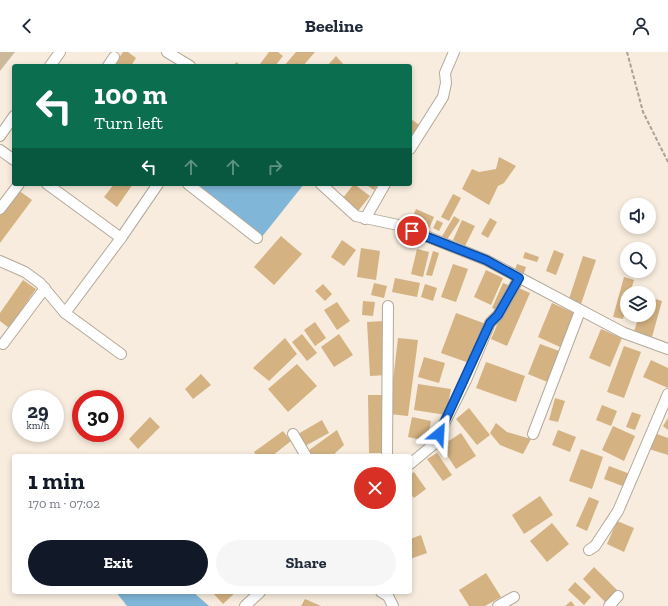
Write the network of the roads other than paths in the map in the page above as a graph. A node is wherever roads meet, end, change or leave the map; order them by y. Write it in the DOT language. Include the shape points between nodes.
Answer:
graph roads {
  1 [pos="60,52"];
  2 [pos="167,52"];
  3 [pos="454,52"];
  4 [pos="114,57"];
  5 [pos="51,64"];
  6 [pos="109,64"];
  7 [pos="187,64"];
  8 [pos="12,119"];
  9 [pos="0,136"];
  10 [pos="412,146"];
  11 [pos="0,150"];
  12 [pos="12,159"];
  13 [pos="17,186"];
  14 [pos="50,186"];
  15 [pos="157,186"];
  16 [pos="191,186"];
  17 [pos="323,186"];
  18 [pos="384,186"];
  19 [pos="0,209"];
  20 [pos="365,219"];
  21 [pos="121,238"];
  22 [pos="257,238"];
  23 [pos="0,261"];
  24 [pos="519,278"];
  25 [pos="45,288"];
  26 [pos="388,306"];
  27 [pos="580,311"];
  28 [pos="65,313"];
  29 [pos="3,344"];
  30 [pos="668,349"];
  31 [pos="121,354"];
  32 [pos="668,394"];
  33 [pos="293,434"];
  34 [pos="533,434"];
  35 [pos="305,454"];
  36 [pos="387,454"];
  37 [pos="412,462"];
  38 [pos="590,550"];
  39 [pos="258,594"];
  40 [pos="384,594"];
  41 [pos="618,596"];
  42 [pos="514,597"];
  43 [pos="245,606"];
  44 [pos="393,606"];
  45 [pos="498,606"];
  46 [pos="609,606"];
  1 -- 5 [label="street"];
  2 -- 7 [label="street"];
  3 -- 10 [label="street" via="445,73 443,97"];
  4 -- 6 [label="street"];
  8 -- 9 [label="street"];
  11 -- 12 [label="street"];
  13 -- 19 [label="street"];
  14 -- 21 [label="street"];
  15 -- 21 [label="street"];
  16 -- 22 [label="street"];
  17 -- 20 [label="street" via="356,216"];
  18 -- 20 [label="street"];
  20 -- 24 [label="street" via="398,225 486,260"];
  21 -- 28 [label="street"];
  23 -- 25 [label="street" via="25,272"];
  24 -- 27 [label="street"];
  24 -- 37 [label="street" via="498,315 490,323 466,380 434,444"];
  25 -- 28 [label="street"];
  25 -- 29 [label="street"];
  26 -- 36 [label="street"];
  27 -- 30 [label="street" via="624,333"];
  27 -- 34 [label="street"];
  28 -- 31 [label="street"];
  32 -- 38 [label="street" via="618,511"];
  33 -- 35 [label="street"];
  39 -- 43 [label="street"];
  40 -- 44 [label="street"];
  41 -- 46 [label="street"];
  42 -- 45 [label="street"];
}
